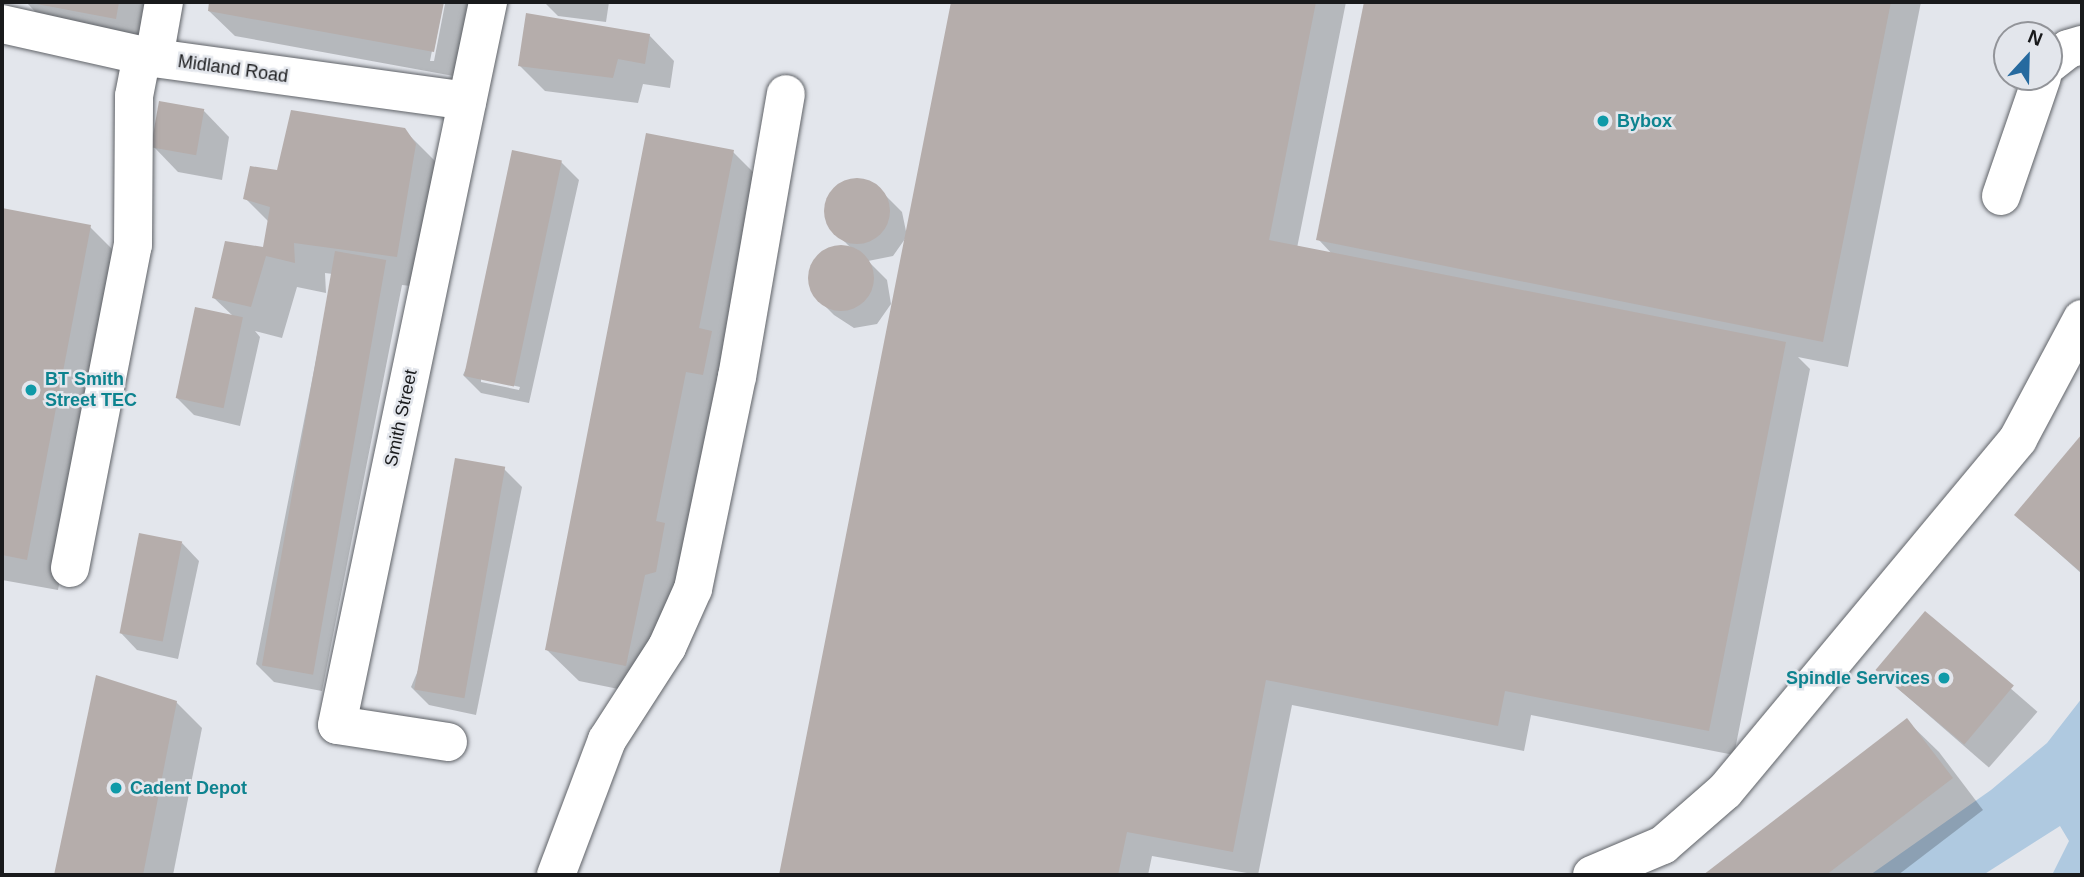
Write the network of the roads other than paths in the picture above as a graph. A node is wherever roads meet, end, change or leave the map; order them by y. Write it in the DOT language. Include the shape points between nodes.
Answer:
graph roads {
  1 [pos="164,2"];
  2 [pos="488,2"];
  3 [pos="2,24"];
  4 [pos="2082,46"];
  5 [pos="2063,52"];
  6 [pos="148,57"];
  7 [pos="2037,91"];
  8 [pos="786,94"];
  9 [pos="467,101"];
  10 [pos="2001,197"];
  11 [pos="2082,319"];
  12 [pos="69,568"];
  13 [pos="448,742"];
  14 [pos="556,875"];
  15 [pos="1592,875"];
  1 -- 6 [label="street"];
  2 -- 9 [label="street, Smith Street"];
  3 -- 6 [label="street, Midland Road"];
  4 -- 5 [label="street"];
  6 -- 9 [label="street, Midland Road"];
  6 -- 12 [label="street" via="134,96 133,244"];
  7 -- 10 [label="street"];
  8 -- 14 [label="street" via="737,377 693,589 667,647 607,740"];
  9 -- 13 [label="street, Smith Street" via="337,725"];
  11 -- 15 [label="street" via="2018,439 1725,791 1663,845"];
}
